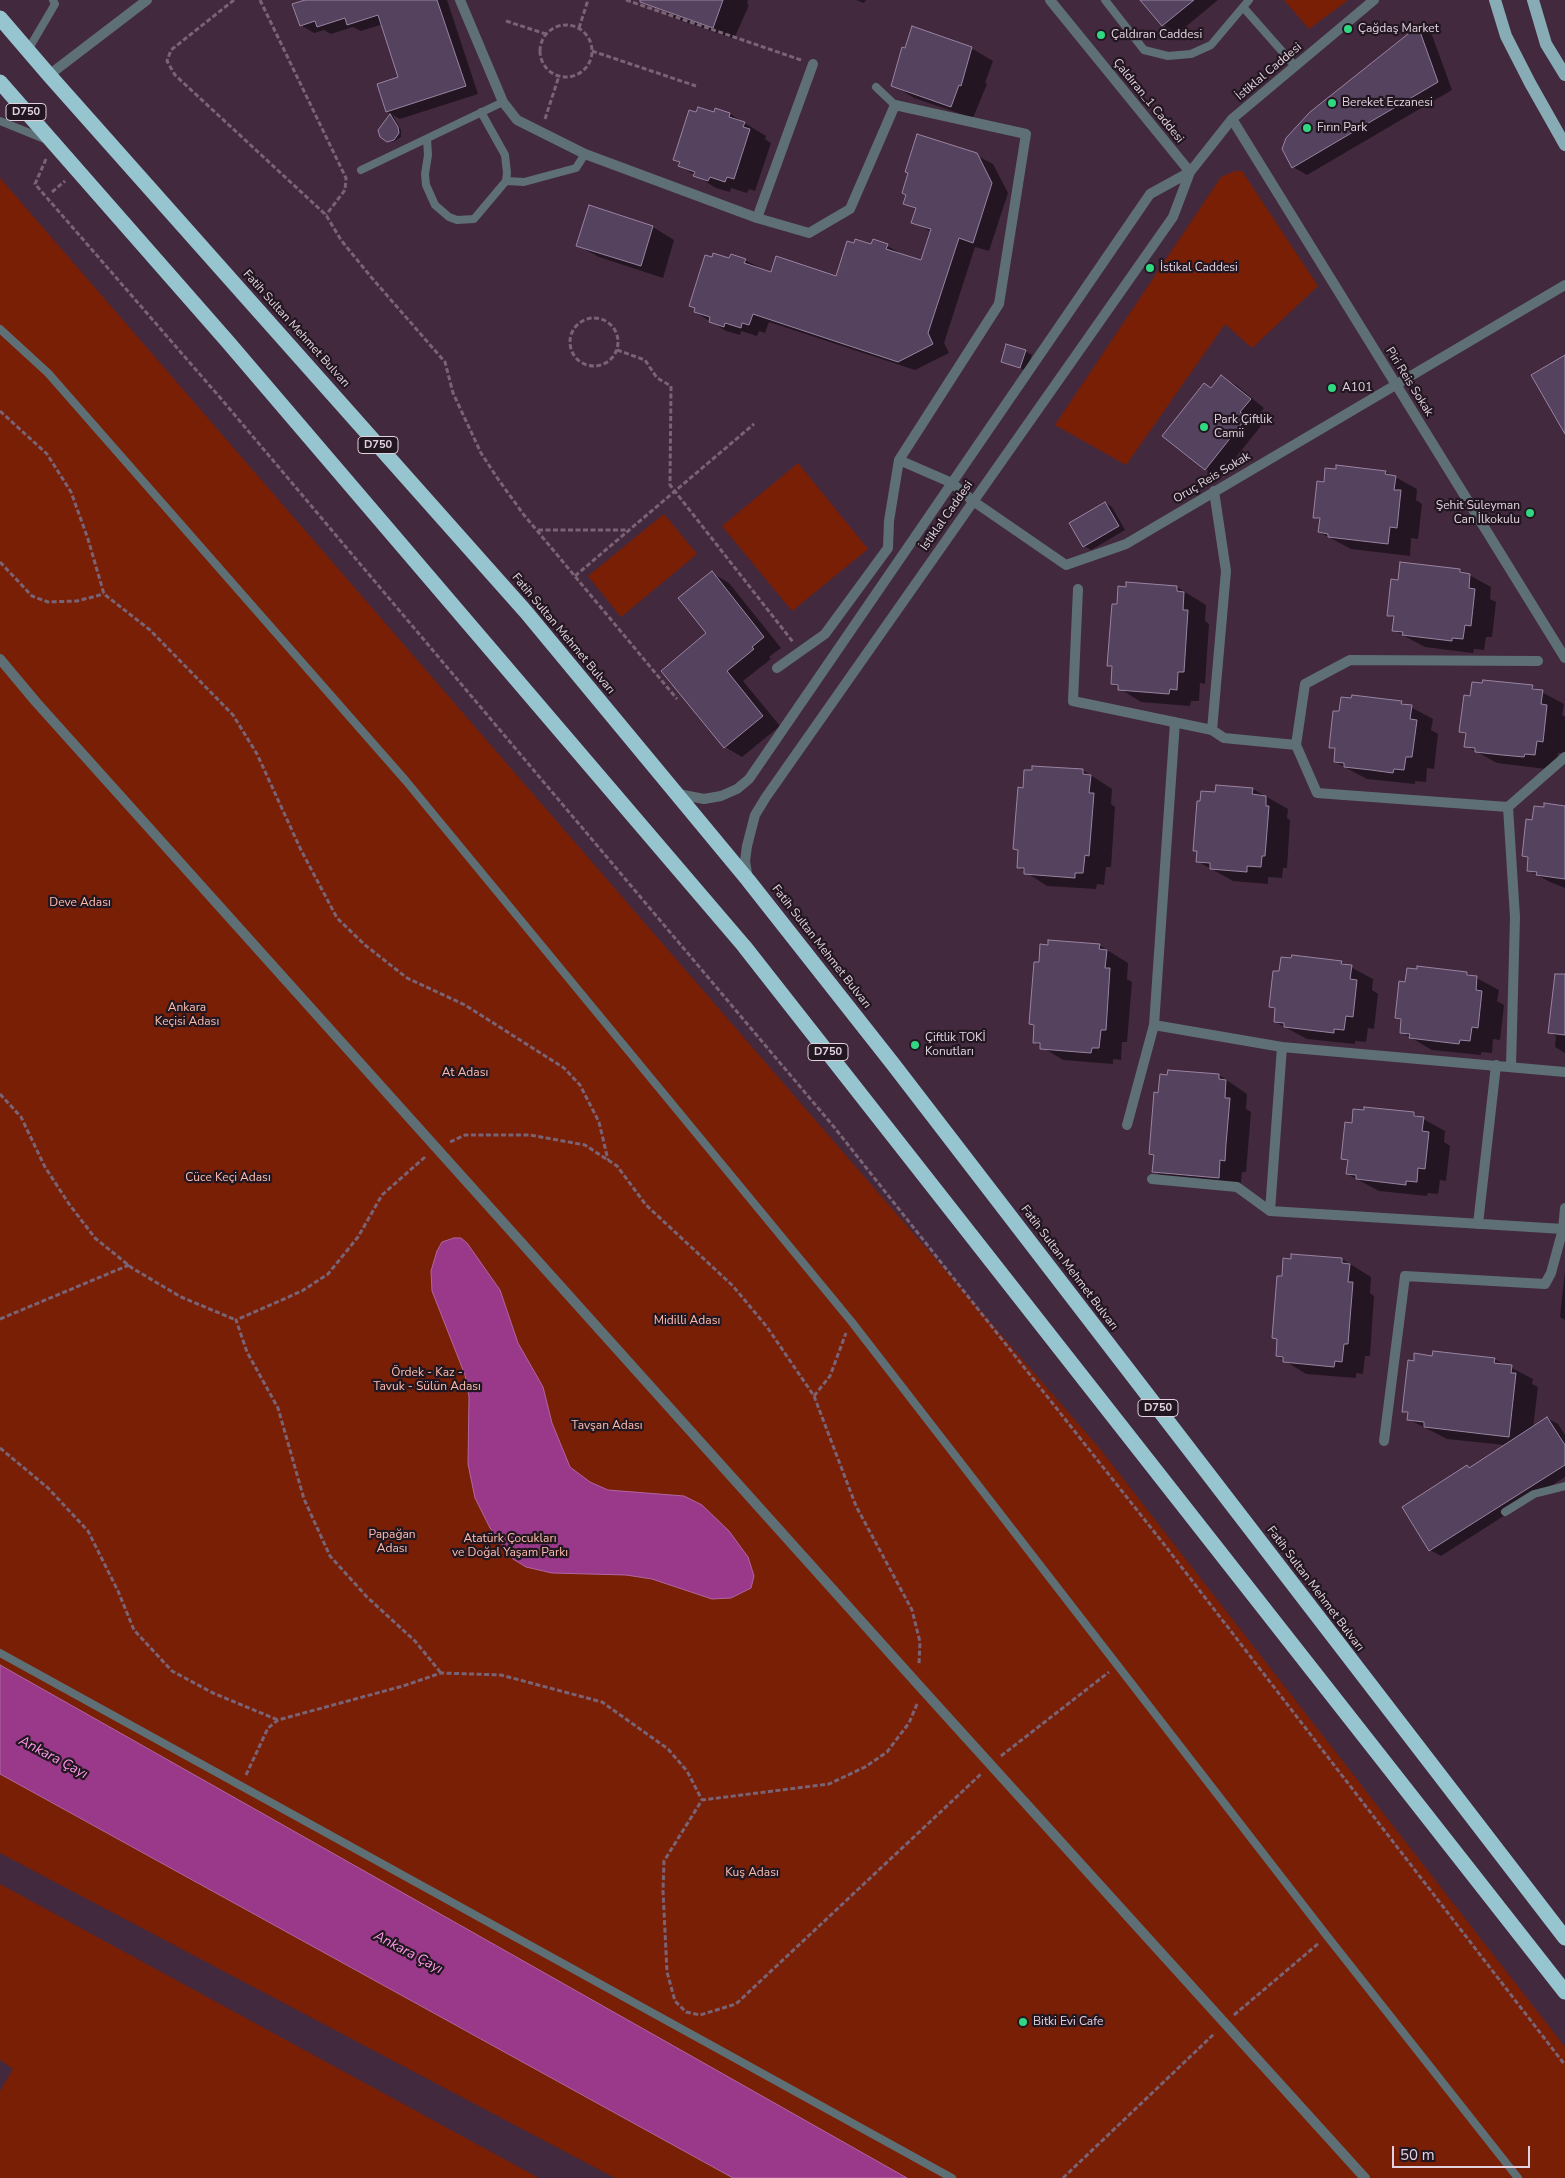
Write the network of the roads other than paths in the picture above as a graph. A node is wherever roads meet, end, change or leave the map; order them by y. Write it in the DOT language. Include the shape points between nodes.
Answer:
graph roads {
  1 [pos="52,0"];
  2 [pos="147,0"];
  3 [pos="460,0"];
  4 [pos="1050,0"];
  5 [pos="1105,0"];
  6 [pos="1374,0"];
  7 [pos="1495,0"];
  8 [pos="1533,0"];
  9 [pos="1246,3"];
  10 [pos="0,18"];
  11 [pos="28,50"];
  12 [pos="813,64"];
  13 [pos="1295,66"];
  14 [pos="1565,75"];
  15 [pos="49,76"];
  16 [pos="0,82"];
  17 [pos="876,87"];
  18 [pos="503,102"];
  19 [pos="895,105"];
  20 [pos="481,112"];
  21 [pos="1232,119"];
  22 [pos="0,121"];
  23 [pos="427,138"];
  24 [pos="52,142"];
  25 [pos="1565,145"];
  26 [pos="585,154"];
  27 [pos="361,170"];
  28 [pos="1190,172"];
  29 [pos="506,181"];
  30 [pos="756,218"];
  31 [pos="1565,285"];
  32 [pos="0,329"];
  33 [pos="1396,385"];
  34 [pos="899,460"];
  35 [pos="952,484"];
  36 [pos="1214,491"];
  37 [pos="973,501"];
  38 [pos="1078,589"];
  39 [pos="1565,658"];
  40 [pos="0,659"];
  41 [pos="1538,662"];
  42 [pos="777,668"];
  43 [pos="1175,722"];
  44 [pos="1212,730"];
  45 [pos="1296,745"];
  46 [pos="1565,758"];
  47 [pos="678,794"];
  48 [pos="1508,807"];
  49 [pos="748,880"];
  50 [pos="1154,1026"];
  51 [pos="1282,1047"];
  52 [pos="1496,1065"];
  53 [pos="1512,1066"];
  54 [pos="1565,1072"];
  55 [pos="1127,1125"];
  56 [pos="1152,1179"];
  57 [pos="1565,1208"];
  58 [pos="1270,1211"];
  59 [pos="1478,1224"];
  60 [pos="1563,1229"];
  61 [pos="1384,1441"];
  62 [pos="1565,1486"];
  63 [pos="1504,1512"];
  64 [pos="0,1653"];
  65 [pos="1565,1938"];
  66 [pos="1565,1992"];
  67 [pos="952,2178"];
  68 [pos="1365,2178"];
  69 [pos="1518,2178"];
  1 -- 11 [label="lane" via="56,4"];
  2 -- 15 [label="street"];
  3 -- 18 [label="street"];
  4 -- 28 [label="street, Çaldıran_1 Caddesi"];
  5 -- 9 [label="lane" via="1144,50 1168,56 1191,54 1211,45"];
  6 -- 13 [label="street, İstiklal Caddesi"];
  7 -- 25 [label="main road" via="1506,36"];
  8 -- 14 [label="main road" via="1546,44"];
  9 -- 13 [label="lane"];
  10 -- 11 [label="highway, Fatih Sultan Mehmet Bulvarı / D750"];
  11 -- 15 [label="highway, Fatih Sultan Mehmet Bulvarı / D750"];
  12 -- 30 [label="street"];
  13 -- 21 [label="street, İstiklal Caddesi"];
  15 -- 47 [label="highway, Fatih Sultan Mehmet Bulvarı / D750" via="526,612"];
  16 -- 24 [label="highway, D750"];
  17 -- 19 [label="lane"];
  18 -- 20 [label="lane"];
  18 -- 26 [label="street" via="517,120"];
  19 -- 30 [label="street" via="850,209 809,233"];
  19 -- 34 [label="street" via="1026,134 999,304"];
  20 -- 23 [label="lane"];
  20 -- 29 [label="lane" via="505,155"];
  21 -- 28 [label="street, İstiklal Caddesi"];
  21 -- 33 [label="street, Piri Reis Sokak"];
  22 -- 24 [label="lane"];
  23 -- 27 [label="lane"];
  23 -- 29 [label="lane" via="426,186 435,205 449,217 474,219"];
  24 -- 66 [label="highway, D750" via="228,342 744,946"];
  26 -- 29 [label="lane" via="576,168 524,182"];
  26 -- 30 [label="street"];
  28 -- 35 [label="street, İstiklal Caddesi" via="1150,194"];
  28 -- 37 [label="street, İstiklal Caddesi" via="1173,218"];
  31 -- 33 [label="street, Oruç Reis Sokak"];
  32 -- 69 [label="lane" via="48,373 406,781 851,1321"];
  33 -- 36 [label="street, Oruç Reis Sokak"];
  33 -- 39 [label="street, Piri Reis Sokak"];
  34 -- 35 [label="street, Oruç Reis Sokak"];
  34 -- 42 [label="street" via="888,548 825,634"];
  35 -- 37 [label="street, Oruç Reis Sokak"];
  35 -- 47 [label="street, İstiklal Caddesi" via="749,779 722,796 704,798"];
  36 -- 37 [label="street, Oruç Reis Sokak" via="1126,544 1066,565"];
  36 -- 44 [label="street" via="1226,570"];
  37 -- 49 [label="street, İstiklal Caddesi" via="755,815 745,861"];
  38 -- 43 [label="street" via="1073,700"];
  40 -- 68 [label="street" via="923,1690"];
  41 -- 45 [label="street" via="1350,660 1305,684"];
  43 -- 44 [label="street"];
  43 -- 50 [label="street"];
  44 -- 45 [label="street" via="1224,738"];
  45 -- 48 [label="street" via="1317,793"];
  46 -- 48 [label="street"];
  47 -- 49 [label="highway, Fatih Sultan Mehmet Bulvarı / D750"];
  48 -- 53 [label="street" via="1515,917"];
  49 -- 65 [label="highway, Fatih Sultan Mehmet Bulvarı / D750"];
  50 -- 51 [label="street"];
  50 -- 55 [label="street"];
  51 -- 52 [label="street"];
  51 -- 58 [label="street"];
  52 -- 53 [label="street"];
  52 -- 59 [label="street"];
  53 -- 54 [label="street"];
  56 -- 58 [label="street" via="1237,1187"];
  57 -- 60 [label="street"];
  58 -- 59 [label="street"];
  59 -- 60 [label="street"];
  60 -- 61 [label="street" via="1545,1284 1405,1276"];
  62 -- 63 [label="lane" via="1534,1494"];
  64 -- 67 [label="lane"];
}
